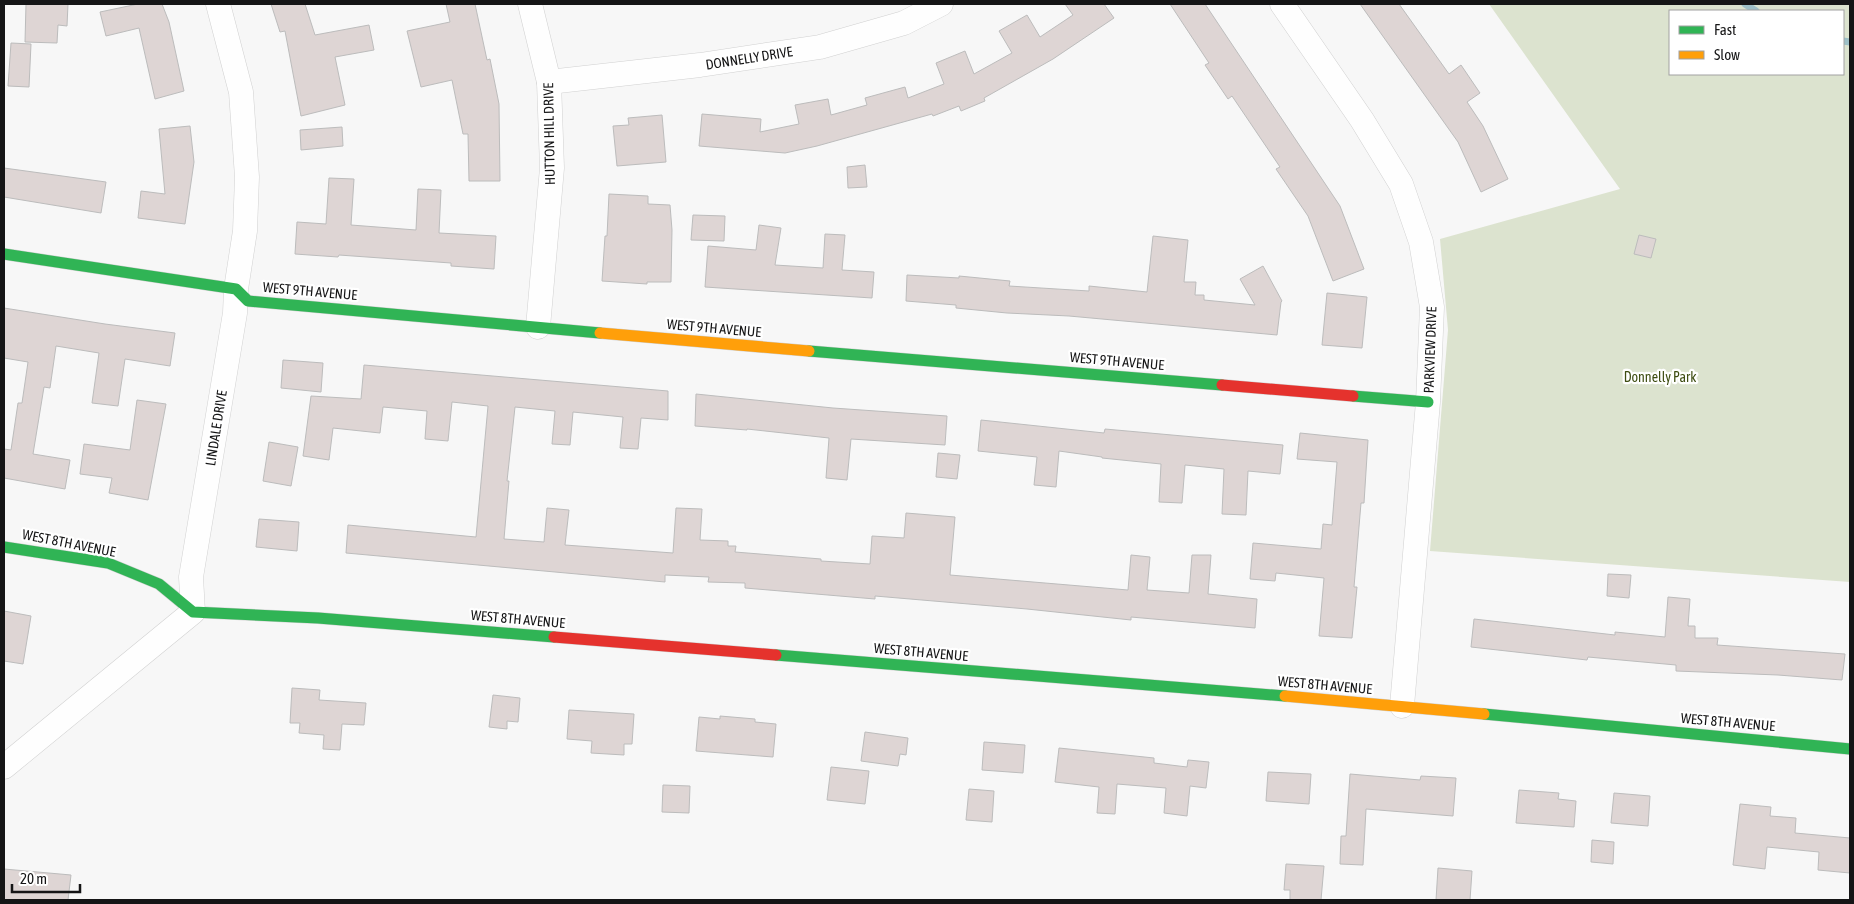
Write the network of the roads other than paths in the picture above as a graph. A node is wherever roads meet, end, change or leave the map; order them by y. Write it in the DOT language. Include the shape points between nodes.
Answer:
graph roads {
  1 [pos="218,4"];
  2 [pos="530,4"];
  3 [pos="941,4"];
  4 [pos="1282,4"];
  5 [pos="550,82"];
  6 [pos="4,254"];
  7 [pos="236,289"];
  8 [pos="538,327"];
  9 [pos="1428,402"];
  10 [pos="4,547"];
  11 [pos="193,612"];
  12 [pos="1402,706"];
  13 [pos="1850,749"];
  14 [pos="4,767"];
  1 -- 7 [label="street, LINDALE DRIVE" via="242,92 245,231"];
  2 -- 5 [label="street, HUTTON HILL DRIVE"];
  3 -- 5 [label="street, DONNELLY DRIVE" via="904,23 820,47"];
  4 -- 9 [label="street, PARKVIEW DRIVE" via="1362,120 1400,184 1421,242 1432,307"];
  5 -- 8 [label="street, HUTTON HILL DRIVE" via="552,168"];
  6 -- 7 [label="street, WEST 9TH AVENUE"];
  7 -- 8 [label="street, WEST 9TH AVENUE" via="248,301"];
  7 -- 11 [label="street, LINDALE DRIVE" via="192,577"];
  8 -- 9 [label="street, WEST 9TH AVENUE"];
  9 -- 12 [label="street, PARKVIEW DRIVE"];
  10 -- 11 [label="street, WEST 8TH AVENUE" via="108,563 159,584"];
  11 -- 12 [label="street, WEST 8TH AVENUE" via="318,618"];
  11 -- 14 [label="street"];
  12 -- 13 [label="street, WEST 8TH AVENUE"];
}
